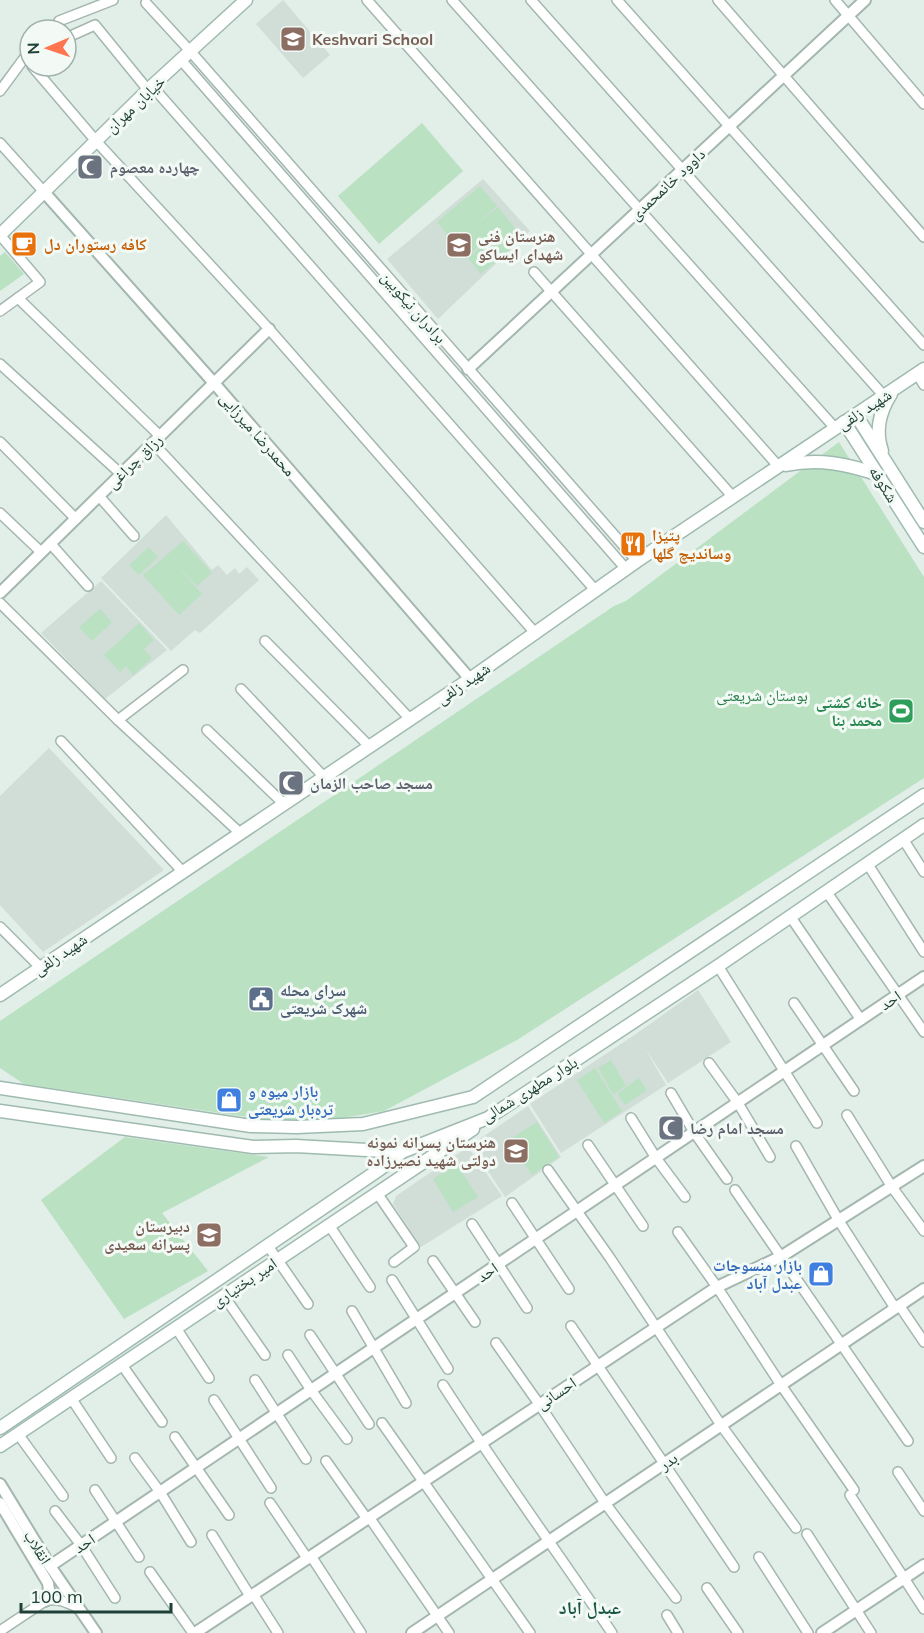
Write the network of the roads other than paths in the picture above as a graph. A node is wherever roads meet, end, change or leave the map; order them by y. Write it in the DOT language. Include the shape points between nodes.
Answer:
graph roads {
  1 [pos="113,0"];
  2 [pos="246,0"];
  3 [pos="367,0"];
  4 [pos="452,0"];
  5 [pos="531,0"];
  6 [pos="617,0"];
  7 [pos="718,0"];
  8 [pos="835,0"];
  9 [pos="865,0"];
  10 [pos="146,3"];
  11 [pos="848,16"];
  12 [pos="68,18"];
  13 [pos="78,33"];
  14 [pos="186,56"];
  15 [pos="18,72"];
  16 [pos="784,75"];
  17 [pos="43,78"];
  18 [pos="150,88"];
  19 [pos="0,91"];
  20 [pos="924,104"];
  21 [pos="728,127"];
  22 [pos="96,141"];
  23 [pos="0,143"];
  24 [pos="682,170"];
  25 [pos="44,192"];
  26 [pos="640,209"];
  27 [pos="0,235"];
  28 [pos="924,237"];
  29 [pos="591,254"];
  30 [pos="534,272"];
  31 [pos="551,291"];
  32 [pos="18,298"];
  33 [pos="0,311"];
  34 [pos="269,329"];
  35 [pos="924,345"];
  36 [pos="0,364"];
  37 [pos="468,369"];
  38 [pos="920,371"];
  39 [pos="214,383"];
  40 [pos="924,385"];
  41 [pos="895,389"];
  42 [pos="884,396"];
  43 [pos="856,415"];
  44 [pos="840,425"];
  45 [pos="157,439"];
  46 [pos="0,442"];
  47 [pos="888,466"];
  48 [pos="779,467"];
  49 [pos="121,474"];
  50 [pos="879,475"];
  51 [pos="99,496"];
  52 [pos="733,497"];
  53 [pos="0,513"];
  54 [pos="75,519"];
  55 [pos="924,522"];
  56 [pos="134,536"];
  57 [pos="50,543"];
  58 [pos="924,547"];
  59 [pos="41,552"];
  60 [pos="637,561"];
  61 [pos="626,569"];
  62 [pos="88,586"];
  63 [pos="596,591"];
  64 [pos="0,593"];
  65 [pos="0,603"];
  66 [pos="536,634"];
  67 [pos="265,641"];
  68 [pos="183,670"];
  69 [pos="470,679"];
  70 [pos="241,689"];
  71 [pos="410,719"];
  72 [pos="118,720"];
  73 [pos="207,730"];
  74 [pos="61,741"];
  75 [pos="369,746"];
  76 [pos="324,777"];
  77 [pos="924,795"];
  78 [pos="284,804"];
  79 [pos="924,825"];
  80 [pos="240,833"];
  81 [pos="903,839"];
  82 [pos="867,863"];
  83 [pos="183,872"];
  84 [pos="924,872"];
  85 [pos="826,891"];
  86 [pos="790,916"];
  87 [pos="0,927"];
  88 [pos="924,952"];
  89 [pos="717,966"];
  90 [pos="40,968"];
  91 [pos="924,977"];
  92 [pos="2,991"];
  93 [pos="898,995"];
  94 [pos="794,1003"];
  95 [pos="861,1020"];
  96 [pos="924,1032"];
  97 [pos="823,1046"];
  98 [pos="709,1063"];
  99 [pos="785,1071"];
  100 [pos="0,1088"];
  101 [pos="854,1091"];
  102 [pos="670,1093"];
  103 [pos="738,1103"];
  104 [pos="0,1110"];
  105 [pos="847,1115"];
  106 [pos="488,1118"];
  107 [pos="631,1118"];
  108 [pos="817,1122"];
  109 [pos="694,1132"];
  110 [pos="588,1145"];
  111 [pos="796,1146"];
  112 [pos="402,1152"];
  113 [pos="770,1157"];
  114 [pos="656,1158"];
  115 [pos="924,1166"];
  116 [pos="548,1170"];
  117 [pos="728,1179"];
  118 [pos="615,1186"];
  119 [pos="892,1187"];
  120 [pos="735,1190"];
  121 [pos="377,1194"];
  122 [pos="685,1197"];
  123 [pos="512,1203"];
  124 [pos="577,1211"];
  125 [pos="839,1221"];
  126 [pos="472,1224"];
  127 [pos="329,1225"];
  128 [pos="643,1226"];
  129 [pos="678,1232"];
  130 [pos="924,1232"];
  131 [pos="535,1239"];
  132 [pos="268,1246"];
  133 [pos="782,1256"];
  134 [pos="279,1259"];
  135 [pos="433,1261"];
  136 [pos="394,1262"];
  137 [pos="498,1264"];
  138 [pos="392,1280"];
  139 [pos="370,1287"];
  140 [pos="717,1287"];
  141 [pos="569,1289"];
  142 [pos="924,1289"];
  143 [pos="454,1294"];
  144 [pos="224,1296"];
  145 [pos="308,1304"];
  146 [pos="897,1307"];
  147 [pos="526,1308"];
  148 [pos="352,1311"];
  149 [pos="416,1320"];
  150 [pos="475,1322"];
  151 [pos="571,1326"];
  152 [pos="656,1326"];
  153 [pos="176,1328"];
  154 [pos="310,1335"];
  155 [pos="924,1342"];
  156 [pos="496,1343"];
  157 [pos="841,1345"];
  158 [pos="122,1346"];
  159 [pos="374,1348"];
  160 [pos="266,1355"];
  161 [pos="288,1355"];
  162 [pos="126,1361"];
  163 [pos="597,1366"];
  164 [pos="448,1369"];
  165 [pos="335,1374"];
  166 [pos="209,1378"];
  167 [pos="255,1380"];
  168 [pos="443,1384"];
  169 [pos="781,1385"];
  170 [pos="311,1390"];
  171 [pos="71,1398"];
  172 [pos="214,1400"];
  173 [pos="406,1402"];
  174 [pos="539,1404"];
  175 [pos="276,1414"];
  176 [pos="162,1422"];
  177 [pos="382,1423"];
  178 [pos="369,1424"];
  179 [pos="721,1425"];
  180 [pos="0,1428"];
  181 [pos="18,1434"];
  182 [pos="175,1437"];
  183 [pos="240,1438"];
  184 [pos="347,1439"];
  185 [pos="908,1441"];
  186 [pos="481,1443"];
  187 [pos="0,1446"];
  188 [pos="111,1458"];
  189 [pos="135,1458"];
  190 [pos="306,1459"];
  191 [pos="326,1461"];
  192 [pos="664,1464"];
  193 [pos="197,1467"];
  194 [pos="898,1472"];
  195 [pos="423,1481"];
  196 [pos="0,1484"];
  197 [pos="271,1488"];
  198 [pos="95,1490"];
  199 [pos="160,1492"];
  200 [pos="63,1496"];
  201 [pos="0,1503"];
  202 [pos="270,1503"];
  203 [pos="605,1503"];
  204 [pos="55,1511"];
  205 [pos="924,1511"];
  206 [pos="230,1515"];
  207 [pos="368,1518"];
  208 [pos="117,1522"];
  209 [pos="796,1527"];
  210 [pos="807,1534"];
  211 [pos="212,1535"];
  212 [pos="550,1540"];
  213 [pos="191,1542"];
  214 [pos="81,1545"];
  215 [pos="140,1557"];
  216 [pos="309,1557"];
  217 [pos="759,1557"];
  218 [pos="924,1565"];
  219 [pos="50,1566"];
  220 [pos="734,1567"];
  221 [pos="150,1572"];
  222 [pos="903,1579"];
  223 [pos="491,1580"];
  224 [pos="707,1588"];
  225 [pos="252,1595"];
  226 [pos="115,1598"];
  227 [pos="676,1598"];
  228 [pos="45,1601"];
  229 [pos="79,1608"];
  230 [pos="924,1609"];
  231 [pos="856,1610"];
  232 [pos="667,1615"];
  233 [pos="437,1616"];
  234 [pos="1,1631"];
  235 [pos="96,1633"];
  236 [pos="194,1633"];
  237 [pos="279,1633"];
  238 [pos="362,1633"];
  239 [pos="412,1633"];
  240 [pos="449,1633"];
  241 [pos="530,1633"];
  242 [pos="612,1633"];
  243 [pos="678,1633"];
  244 [pos="738,1633"];
  245 [pos="808,1633"];
  246 [pos="822,1633"];
  247 [pos="871,1633"];
  1 -- 12 [label="street"];
  2 -- 14 [label="main road, خیابان مهران"];
  3 -- 29 [label="street"];
  4 -- 26 [label="street"];
  5 -- 24 [label="street"];
  6 -- 21 [label="street"];
  7 -- 16 [label="street"];
  8 -- 11 [label="street"];
  9 -- 11 [label="street, داوود خانمحمدی"];
  10 -- 14 [label="street"];
  11 -- 16 [label="street, داوود خانمحمدی"];
  11 -- 20 [label="street"];
  13 -- 18 [label="street" via="95,25"];
  14 -- 18 [label="main road, خیابان مهران"];
  14 -- 37 [label="street, برادران نیکوبین"];
  14 -- 61 [label="street, برادران نیکوبین"];
  15 -- 19 [label="street"];
  16 -- 21 [label="street, داوود خانمحمدی"];
  16 -- 28 [label="street"];
  17 -- 22 [label="street"];
  18 -- 22 [label="main road, خیابان مهران"];
  18 -- 63 [label="street"];
  21 -- 24 [label="street, داوود خانمحمدی"];
  21 -- 35 [label="street"];
  22 -- 25 [label="main road, خیابان مهران"];
  22 -- 34 [label="street"];
  23 -- 25 [label="street"];
  24 -- 26 [label="street, داوود خانمحمدی"];
  24 -- 42 [label="street"];
  25 -- 27 [label="main road, خیابان مهران"];
  25 -- 39 [label="street, محمدرضا میرزایی"];
  26 -- 29 [label="street, داوود خانمحمدی"];
  26 -- 44 [label="street"];
  27 -- 32 [label="street" via="40,282"];
  29 -- 31 [label="street, داوود خانمحمدی"];
  29 -- 48 [label="street"];
  30 -- 31 [label="street"];
  31 -- 37 [label="street, داوود خانمحمدی"];
  31 -- 52 [label="street"];
  32 -- 33 [label="street"];
  32 -- 45 [label="street"];
  34 -- 39 [label="street, رزاق چراغی"];
  34 -- 66 [label="street"];
  36 -- 49 [label="street"];
  37 -- 60 [label="street, برادران نیکوبین"];
  38 -- 40 [label="street"];
  38 -- 41 [label="main road, شهید زلفی"];
  39 -- 45 [label="street, رزاق چراغی"];
  39 -- 69 [label="street, محمدرضا میرزایی"];
  41 -- 42 [label="main road, شهید زلفی"];
  41 -- 47 [label="main road" via="879,421 880,446"];
  42 -- 43 [label="main road, شهید زلفی"];
  43 -- 44 [label="main road, شهید زلفی"];
  43 -- 47 [label="main road, شکوفه"];
  44 -- 48 [label="main road, شهید زلفی"];
  44 -- 50 [label="main road, شکوفه"];
  45 -- 49 [label="street, رزاق چراغی"];
  45 -- 71 [label="street"];
  46 -- 54 [label="street"];
  47 -- 55 [label="main road, شکوفه"];
  48 -- 50 [label="main road" via="821,461"];
  48 -- 52 [label="main road, شهید زلفی"];
  49 -- 51 [label="street, رزاق چراغی"];
  50 -- 58 [label="main road, شکوفه"];
  51 -- 54 [label="street, رزاق چراغی"];
  51 -- 56 [label="street"];
  52 -- 60 [label="main road, شهید زلفی"];
  53 -- 59 [label="street"];
  54 -- 57 [label="street, رزاق چراغی"];
  57 -- 59 [label="street, رزاق چراغی"];
  57 -- 62 [label="street"];
  59 -- 64 [label="street, رزاق چراغی"];
  60 -- 61 [label="main road, شهید زلفی"];
  61 -- 63 [label="main road, شهید زلفی"];
  63 -- 66 [label="main road, شهید زلفی"];
  65 -- 72 [label="street"];
  66 -- 69 [label="main road, شهید زلفی"];
  67 -- 75 [label="street"];
  68 -- 72 [label="street"];
  69 -- 71 [label="main road, شهید زلفی"];
  70 -- 76 [label="street"];
  71 -- 75 [label="main road, شهید زلفی"];
  72 -- 80 [label="street"];
  73 -- 78 [label="street"];
  74 -- 83 [label="street"];
  75 -- 76 [label="main road, شهید زلفی"];
  76 -- 78 [label="main road, شهید زلفی"];
  77 -- 100 [label="main road, بلوار مطهری شمالی" via="472,1096 363,1124 280,1127 251,1126"];
  78 -- 80 [label="main road, شهید زلفی"];
  79 -- 81 [label="main road, بلوار مطهری شمالی"];
  80 -- 83 [label="main road, شهید زلفی"];
  81 -- 82 [label="main road, بلوار مطهری شمالی"];
  81 -- 84 [label="street"];
  82 -- 85 [label="main road, بلوار مطهری شمالی"];
  82 -- 88 [label="street"];
  83 -- 90 [label="main road, شهید زلفی"];
  85 -- 86 [label="main road, بلوار مطهری شمالی"];
  85 -- 93 [label="street"];
  86 -- 89 [label="main road, بلوار مطهری شمالی"];
  86 -- 95 [label="street"];
  87 -- 90 [label="street"];
  89 -- 99 [label="street"];
  89 -- 106 [label="main road, بلوار مطهری شمالی"];
  90 -- 92 [label="main road, شهید زلفی"];
  91 -- 93 [label="street, احد"];
  93 -- 95 [label="street, احد"];
  93 -- 96 [label="street"];
  94 -- 97 [label="street"];
  95 -- 97 [label="street, احد"];
  97 -- 99 [label="street, احد"];
  97 -- 101 [label="street"];
  98 -- 103 [label="street"];
  99 -- 103 [label="street, احد"];
  99 -- 108 [label="street"];
  102 -- 109 [label="street"];
  103 -- 109 [label="street, احد"];
  103 -- 113 [label="street"];
  104 -- 112 [label="main road, بلوار مطهری شمالی" via="253,1147"];
  105 -- 119 [label="street"];
  106 -- 112 [label="main road, بلوار مطهری شمالی"];
  106 -- 121 [label="main road, امیر بختیاری"];
  107 -- 114 [label="street"];
  109 -- 114 [label="street, احد"];
  109 -- 117 [label="street"];
  110 -- 118 [label="street"];
  111 -- 125 [label="street"];
  112 -- 132 [label="main road, امیر بختیاری"];
  114 -- 118 [label="street, احد"];
  114 -- 122 [label="street"];
  115 -- 119 [label="street, احسانی"];
  116 -- 124 [label="street"];
  118 -- 124 [label="street, احد"];
  118 -- 128 [label="street"];
  119 -- 125 [label="street, احسانی"];
  119 -- 130 [label="street"];
  120 -- 133 [label="street"];
  121 -- 127 [label="main road, امیر بختیاری"];
  121 -- 136 [label="street" via="414,1247"];
  123 -- 131 [label="street"];
  124 -- 131 [label="street, احد"];
  124 -- 152 [label="street"];
  125 -- 133 [label="street, احسانی"];
  125 -- 146 [label="street"];
  126 -- 137 [label="street"];
  127 -- 134 [label="main road, امیر بختیاری"];
  127 -- 139 [label="street"];
  129 -- 140 [label="street"];
  131 -- 137 [label="street, احد"];
  131 -- 141 [label="street"];
  132 -- 134 [label="street"];
  132 -- 158 [label="main road, امیر بختیاری"];
  133 -- 140 [label="street, احسانی"];
  133 -- 157 [label="street"];
  134 -- 144 [label="main road, امیر بختیاری"];
  134 -- 145 [label="street"];
  135 -- 143 [label="street"];
  137 -- 143 [label="street, احد"];
  137 -- 147 [label="street"];
  138 -- 149 [label="street"];
  140 -- 152 [label="street, احسانی"];
  140 -- 169 [label="street"];
  142 -- 146 [label="street, بدر"];
  143 -- 149 [label="street, احد"];
  143 -- 150 [label="street"];
  144 -- 153 [label="main road, امیر بختیاری"];
  144 -- 160 [label="street"];
  146 -- 155 [label="street"];
  146 -- 157 [label="street, بدر"];
  148 -- 159 [label="street"];
  149 -- 159 [label="street, احد"];
  149 -- 164 [label="street"];
  151 -- 163 [label="street"];
  152 -- 163 [label="street, احسانی"];
  152 -- 179 [label="street"];
  153 -- 162 [label="main road, امیر بختیاری"];
  153 -- 166 [label="street"];
  154 -- 165 [label="street"];
  156 -- 174 [label="street"];
  157 -- 169 [label="street, بدر"];
  157 -- 185 [label="street"];
  158 -- 162 [label="main road"];
  158 -- 180 [label="main road, امیر بختیاری"];
  159 -- 165 [label="street, احد"];
  159 -- 173 [label="street"];
  161 -- 170 [label="street"];
  162 -- 171 [label="main road, امیر بختیاری"];
  162 -- 176 [label="street"];
  163 -- 174 [label="street, احسانی"];
  163 -- 192 [label="street"];
  165 -- 170 [label="street, احد"];
  165 -- 178 [label="street"];
  167 -- 175 [label="street"];
  168 -- 186 [label="street"];
  169 -- 179 [label="street, بدر"];
  169 -- 222 [label="street" via="852,1492"];
  170 -- 175 [label="street, احد"];
  170 -- 184 [label="street"];
  171 -- 181 [label="main road, امیر بختیاری"];
  171 -- 188 [label="street"];
  172 -- 183 [label="street"];
  174 -- 186 [label="street, احسانی"];
  174 -- 203 [label="street"];
  175 -- 183 [label="street, احد"];
  175 -- 190 [label="street"];
  177 -- 195 [label="street"];
  179 -- 192 [label="street, بدر"];
  179 -- 209 [label="street"];
  181 -- 187 [label="main road, امیر بختیاری"];
  181 -- 200 [label="street"];
  182 -- 193 [label="street"];
  183 -- 193 [label="street, احد"];
  183 -- 197 [label="street"];
  186 -- 195 [label="street, احسانی"];
  186 -- 212 [label="street"];
  189 -- 199 [label="street"];
  191 -- 207 [label="street"];
  192 -- 203 [label="street, بدر"];
  192 -- 220 [label="street"];
  193 -- 199 [label="street, احد"];
  193 -- 206 [label="street"];
  194 -- 205 [label="street"];
  195 -- 207 [label="street, احسانی"];
  195 -- 223 [label="street"];
  196 -- 219 [label="street, انقلاب"];
  198 -- 208 [label="street"];
  199 -- 208 [label="street, احد"];
  199 -- 213 [label="street"];
  201 -- 228 [label="street, انقلاب" via="48,1584"];
  202 -- 216 [label="street"];
  203 -- 212 [label="street, بدر"];
  203 -- 227 [label="street"];
  204 -- 214 [label="street"];
  207 -- 216 [label="street, احسانی"];
  207 -- 233 [label="street"];
  208 -- 214 [label="street, احد"];
  208 -- 215 [label="street"];
  210 -- 231 [label="street"];
  211 -- 225 [label="street"];
  212 -- 223 [label="street, بدر"];
  212 -- 242 [label="street"];
  214 -- 219 [label="street, احد"];
  214 -- 226 [label="street"];
  216 -- 225 [label="street, احسانی"];
  216 -- 238 [label="street"];
  217 -- 245 [label="street"];
  218 -- 222 [label="street"];
  219 -- 229 [label="street, انقلاب"];
  221 -- 236 [label="street"];
  222 -- 230 [label="street"];
  222 -- 231 [label="street"];
  223 -- 233 [label="street, بدر"];
  223 -- 241 [label="street"];
  224 -- 244 [label="street"];
  225 -- 236 [label="street, احسانی"];
  225 -- 237 [label="street"];
  228 -- 229 [label="street" via="59,1599"];
  228 -- 234 [label="street"];
  229 -- 235 [label="street, انقلاب"];
  231 -- 246 [label="street"];
  231 -- 247 [label="street"];
  232 -- 243 [label="street"];
  233 -- 239 [label="street, بدر"];
  233 -- 240 [label="street"];
}
